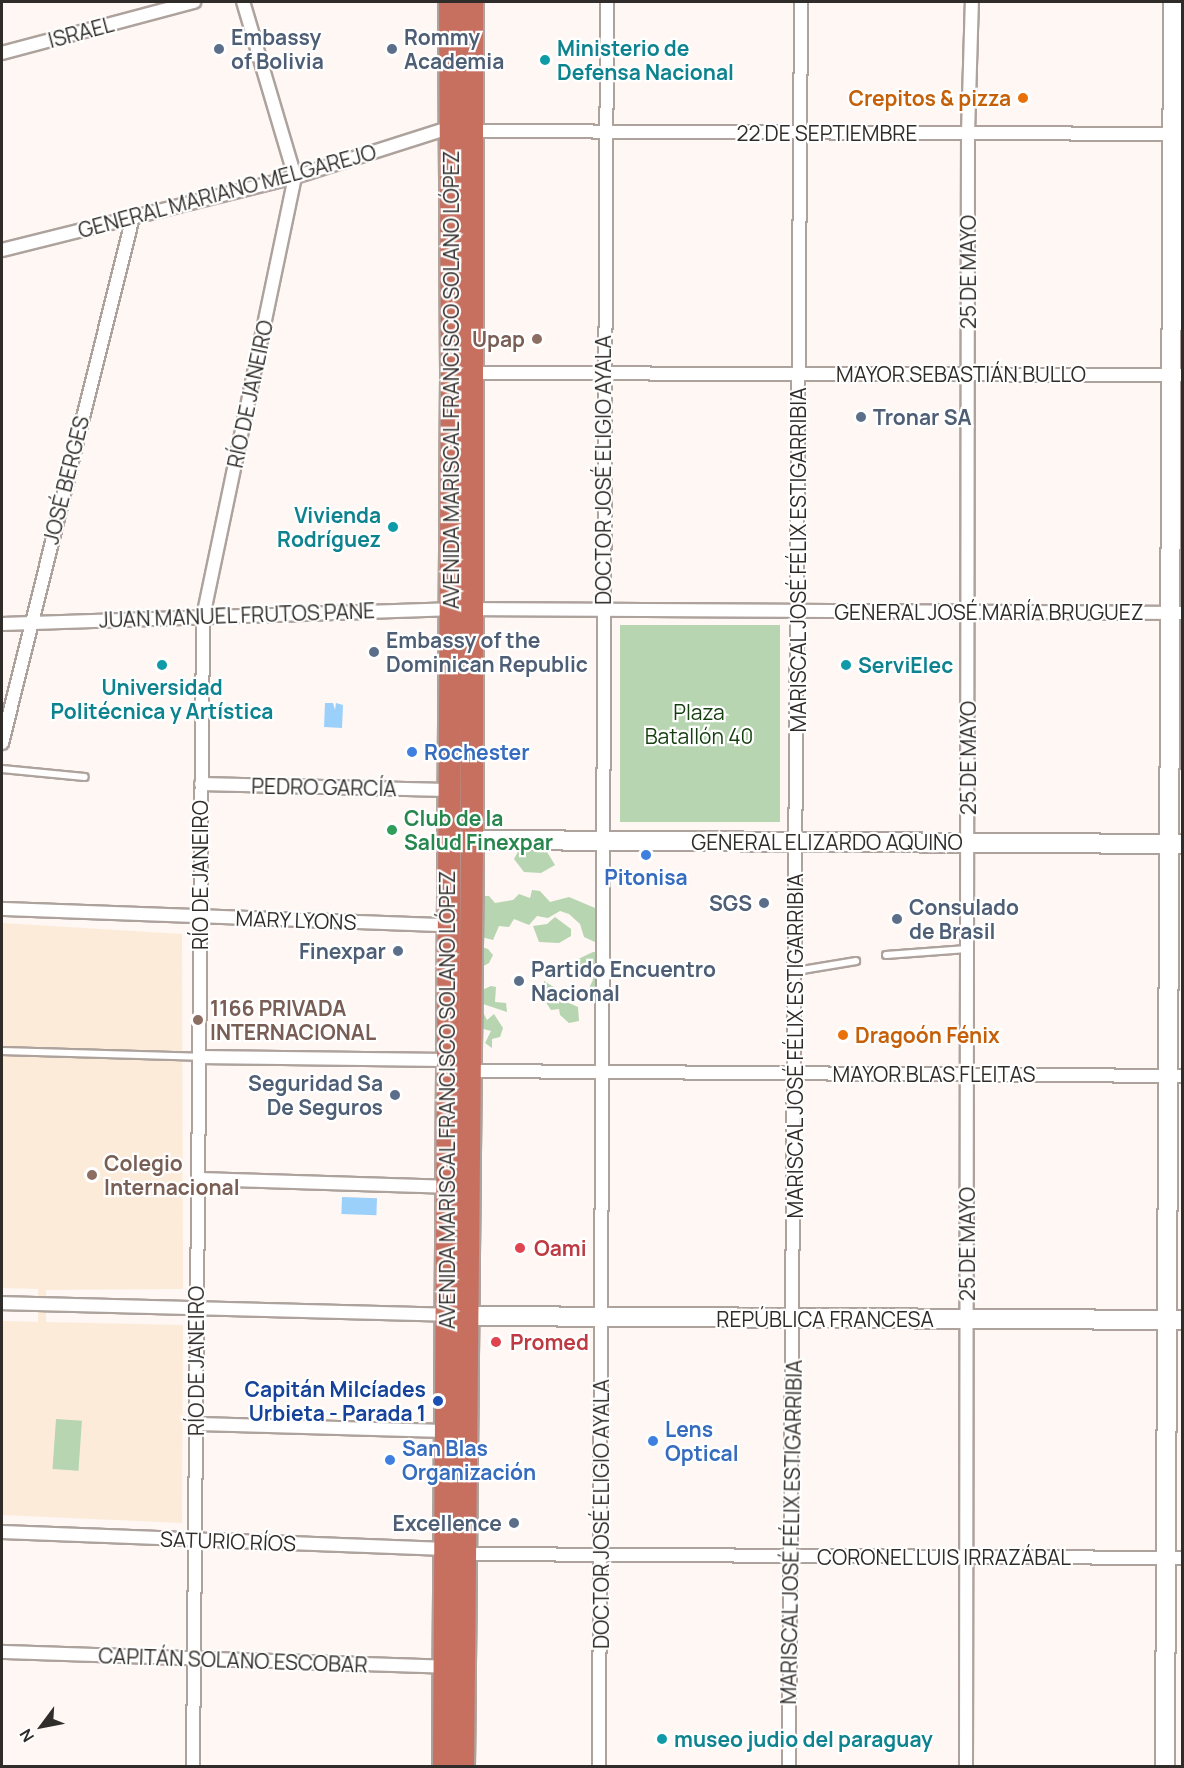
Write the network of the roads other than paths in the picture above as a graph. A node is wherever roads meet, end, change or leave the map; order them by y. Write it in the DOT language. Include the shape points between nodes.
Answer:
graph roads {
  1 [pos="194,2"];
  2 [pos="243,2"];
  3 [pos="450,2"];
  4 [pos="472,2"];
  5 [pos="607,2"];
  6 [pos="801,2"];
  7 [pos="972,2"];
  8 [pos="1173,2"];
  9 [pos="2,53"];
  10 [pos="462,129"];
  11 [pos="606,132"];
  12 [pos="798,133"];
  13 [pos="968,134"];
  14 [pos="1177,134"];
  15 [pos="295,177"];
  16 [pos="133,217"];
  17 [pos="2,250"];
  18 [pos="462,372"];
  19 [pos="604,373"];
  20 [pos="798,374"];
  21 [pos="968,374"];
  22 [pos="1177,375"];
  23 [pos="451,449"];
  24 [pos="449,609"];
  25 [pos="472,609"];
  26 [pos="603,610"];
  27 [pos="797,611"];
  28 [pos="968,612"];
  29 [pos="1176,613"];
  30 [pos="203,617"];
  31 [pos="29,621"];
  32 [pos="2,624"];
  33 [pos="2,743"];
  34 [pos="2,769"];
  35 [pos="85,777"];
  36 [pos="201,784"];
  37 [pos="447,790"];
  38 [pos="472,840"];
  39 [pos="601,841"];
  40 [pos="797,842"];
  41 [pos="967,843"];
  42 [pos="1176,844"];
  43 [pos="2,909"];
  44 [pos="200,916"];
  45 [pos="447,925"];
  46 [pos="967,949"];
  47 [pos="886,955"];
  48 [pos="856,961"];
  49 [pos="796,971"];
  50 [pos="2,1051"];
  51 [pos="199,1057"];
  52 [pos="447,1060"];
  53 [pos="469,1071"];
  54 [pos="603,1072"];
  55 [pos="795,1073"];
  56 [pos="967,1075"];
  57 [pos="1175,1076"];
  58 [pos="198,1179"];
  59 [pos="447,1187"];
  60 [pos="2,1304"];
  61 [pos="197,1310"];
  62 [pos="457,1316"];
  63 [pos="602,1317"];
  64 [pos="793,1318"];
  65 [pos="967,1320"];
  66 [pos="1175,1321"];
  67 [pos="447,1370"];
  68 [pos="196,1424"];
  69 [pos="447,1431"];
  70 [pos="2,1532"];
  71 [pos="195,1540"];
  72 [pos="455,1551"];
  73 [pos="600,1555"];
  74 [pos="791,1556"];
  75 [pos="966,1557"];
  76 [pos="1174,1558"];
  77 [pos="2,1652"];
  78 [pos="194,1659"];
  79 [pos="454,1668"];
  80 [pos="194,1767"];
  81 [pos="444,1767"];
  82 [pos="453,1767"];
  83 [pos="463,1767"];
  84 [pos="599,1767"];
  85 [pos="789,1767"];
  86 [pos="966,1767"];
  87 [pos="1165,1767"];
  1 -- 9 [label="street, ISRAEL"];
  2 -- 15 [label="street, RÍO DE JANEIRO"];
  3 -- 10 [label="highway, AVENIDA MARISCAL FRANCISCO SOLANO LÓPEZ"];
  4 -- 10 [label="highway, AVENIDA MARISCAL FRANCISCO SOLANO LÓPEZ"];
  5 -- 11 [label="street, DOCTOR JOSÉ ELIGIO AYALA"];
  6 -- 12 [label="street, MARISCAL JOSÉ FÉLIX ESTIGARRIBIA"];
  7 -- 13 [label="street, 25 DE MAYO"];
  8 -- 14 [label="street"];
  10 -- 11 [label="street, 22 DE SEPTIEMBRE"];
  10 -- 15 [label="street, GENERAL MARIANO MELGAREJO"];
  10 -- 18 [label="highway, AVENIDA MARISCAL FRANCISCO SOLANO LÓPEZ"];
  11 -- 12 [label="street, 22 DE SEPTIEMBRE"];
  11 -- 19 [label="street, DOCTOR JOSÉ ELIGIO AYALA"];
  12 -- 13 [label="street, 22 DE SEPTIEMBRE"];
  12 -- 20 [label="street, MARISCAL JOSÉ FÉLIX ESTIGARRIBIA"];
  13 -- 14 [label="street, 22 DE SEPTIEMBRE"];
  13 -- 21 [label="street, 25 DE MAYO"];
  14 -- 22 [label="street"];
  15 -- 16 [label="street, GENERAL MARIANO MELGAREJO"];
  15 -- 30 [label="street, RÍO DE JANEIRO"];
  16 -- 17 [label="street, GENERAL MARIANO MELGAREJO"];
  16 -- 31 [label="street, JOSÉ BERGES"];
  18 -- 19 [label="street, MAYOR SEBASTIÁN BULLO"];
  18 -- 23 [label="highway, AVENIDA MARISCAL FRANCISCO SOLANO LÓPEZ"];
  18 -- 25 [label="highway, AVENIDA MARISCAL FRANCISCO SOLANO LÓPEZ"];
  19 -- 20 [label="street, MAYOR SEBASTIÁN BULLO"];
  19 -- 26 [label="street, DOCTOR JOSÉ ELIGIO AYALA"];
  20 -- 21 [label="street, MAYOR SEBASTIÁN BULLO"];
  20 -- 27 [label="street, MARISCAL JOSÉ FÉLIX ESTIGARRIBIA"];
  21 -- 22 [label="street, MAYOR SEBASTIÁN BULLO"];
  21 -- 28 [label="street, 25 DE MAYO"];
  22 -- 29 [label="street"];
  23 -- 24 [label="highway, AVENIDA MARISCAL FRANCISCO SOLANO LÓPEZ"];
  23 -- 25 [label="highway" via="458,477 459,596"];
  24 -- 25 [label="street, JUAN MANUEL FRUTOS PANE"];
  24 -- 30 [label="street, JUAN MANUEL FRUTOS PANE"];
  24 -- 37 [label="highway, AVENIDA MARISCAL FRANCISCO SOLANO LÓPEZ"];
  25 -- 26 [label="street, GENERAL JOSÉ MARÍA BRUGUEZ"];
  25 -- 38 [label="highway, AVENIDA MARISCAL FRANCISCO SOLANO LÓPEZ"];
  26 -- 27 [label="street, GENERAL JOSÉ MARÍA BRUGUEZ"];
  26 -- 39 [label="street, DOCTOR JOSÉ ELIGIO AYALA"];
  27 -- 28 [label="street, GENERAL JOSÉ MARÍA BRUGUEZ"];
  27 -- 40 [label="street, MARISCAL JOSÉ FÉLIX ESTIGARRIBIA"];
  28 -- 29 [label="street, GENERAL JOSÉ MARÍA BRUGUEZ"];
  28 -- 41 [label="street, 25 DE MAYO"];
  29 -- 42 [label="street"];
  30 -- 31 [label="street, JUAN MANUEL FRUTOS PANE"];
  30 -- 36 [label="street, RÍO DE JANEIRO"];
  31 -- 32 [label="street, JUAN MANUEL FRUTOS PANE"];
  31 -- 33 [label="street, JOSÉ BERGES"];
  34 -- 35 [label="lane"];
  36 -- 37 [label="street, PEDRO GARCÍA"];
  36 -- 44 [label="street, RÍO DE JANEIRO"];
  37 -- 45 [label="highway, AVENIDA MARISCAL FRANCISCO SOLANO LÓPEZ"];
  38 -- 39 [label="street, GENERAL ELIZARDO AQUINO"];
  38 -- 53 [label="highway, AVENIDA MARISCAL FRANCISCO SOLANO LÓPEZ"];
  39 -- 40 [label="street, GENERAL ELIZARDO AQUINO"];
  39 -- 54 [label="street, DOCTOR JOSÉ ELIGIO AYALA"];
  40 -- 41 [label="street, GENERAL ELIZARDO AQUINO"];
  40 -- 49 [label="street, MARISCAL JOSÉ FÉLIX ESTIGARRIBIA"];
  41 -- 42 [label="street, GENERAL ELIZARDO AQUINO"];
  41 -- 46 [label="street, 25 DE MAYO"];
  42 -- 57 [label="street"];
  43 -- 44 [label="street, MARY LYONS"];
  44 -- 45 [label="street, MARY LYONS"];
  44 -- 51 [label="street, RÍO DE JANEIRO"];
  45 -- 52 [label="highway, AVENIDA MARISCAL FRANCISCO SOLANO LÓPEZ"];
  46 -- 47 [label="lane"];
  46 -- 56 [label="street, 25 DE MAYO"];
  48 -- 49 [label="lane"];
  49 -- 55 [label="street, MARISCAL JOSÉ FÉLIX ESTIGARRIBIA"];
  50 -- 51 [label="lane"];
  51 -- 52 [label="street"];
  51 -- 58 [label="street, RÍO DE JANEIRO"];
  52 -- 59 [label="highway, AVENIDA MARISCAL FRANCISCO SOLANO LÓPEZ"];
  53 -- 54 [label="street, MAYOR BLAS FLEITAS"];
  53 -- 62 [label="highway, AVENIDA MARISCAL FRANCISCO SOLANO LÓPEZ"];
  54 -- 55 [label="street, MAYOR BLAS FLEITAS"];
  54 -- 63 [label="street, DOCTOR JOSÉ ELIGIO AYALA"];
  55 -- 56 [label="street, MAYOR BLAS FLEITAS"];
  55 -- 64 [label="street, MARISCAL JOSÉ FÉLIX ESTIGARRIBIA"];
  56 -- 57 [label="street, MAYOR BLAS FLEITAS"];
  56 -- 65 [label="street, 25 DE MAYO"];
  57 -- 66 [label="street"];
  58 -- 59 [label="street"];
  58 -- 61 [label="street, RÍO DE JANEIRO"];
  59 -- 62 [label="highway, AVENIDA MARISCAL FRANCISCO SOLANO LÓPEZ"];
  60 -- 61 [label="street"];
  61 -- 62 [label="street"];
  61 -- 68 [label="street, RÍO DE JANEIRO"];
  62 -- 63 [label="street, REPÚBLICA FRANCESA"];
  62 -- 67 [label="highway, AVENIDA MARISCAL FRANCISCO SOLANO LÓPEZ"];
  62 -- 72 [label="highway, AVENIDA MARISCAL FRANCISCO SOLANO LÓPEZ"];
  63 -- 64 [label="street, REPÚBLICA FRANCESA"];
  63 -- 73 [label="street, DOCTOR JOSÉ ELIGIO AYALA"];
  64 -- 65 [label="street, REPÚBLICA FRANCESA"];
  64 -- 74 [label="street, MARISCAL JOSÉ FÉLIX ESTIGARRIBIA"];
  65 -- 66 [label="street, REPÚBLICA FRANCESA"];
  65 -- 75 [label="street, 25 DE MAYO"];
  66 -- 76 [label="street"];
  67 -- 69 [label="highway, AVENIDA MARISCAL FRANCISCO SOLANO LÓPEZ"];
  67 -- 72 [label="highway" via="455,1413"];
  68 -- 69 [label="street"];
  68 -- 71 [label="street, RÍO DE JANEIRO"];
  69 -- 72 [label="highway, AVENIDA MARISCAL FRANCISCO SOLANO LÓPEZ"];
  70 -- 71 [label="street, SATURIO RÍOS"];
  71 -- 72 [label="street, SATURIO RÍOS"];
  71 -- 78 [label="street, RÍO DE JANEIRO"];
  72 -- 73 [label="street, CORONEL LUIS IRRAZÁBAL"];
  72 -- 79 [label="highway, AVENIDA MARISCAL FRANCISCO SOLANO LÓPEZ"];
  72 -- 79 [label="highway, AVENIDA MARISCAL FRANCISCO SOLANO LÓPEZ" via="446,1583 454,1615"];
  73 -- 74 [label="street, CORONEL LUIS IRRAZÁBAL"];
  73 -- 84 [label="street, DOCTOR JOSÉ ELIGIO AYALA"];
  74 -- 75 [label="street, CORONEL LUIS IRRAZÁBAL"];
  74 -- 85 [label="street, MARISCAL JOSÉ FÉLIX ESTIGARRIBIA"];
  75 -- 76 [label="street, CORONEL LUIS IRRAZÁBAL"];
  75 -- 86 [label="street, 25 DE MAYO"];
  76 -- 87 [label="street"];
  77 -- 78 [label="street, CAPITÁN SOLANO ESCOBAR"];
  78 -- 79 [label="street, CAPITÁN SOLANO ESCOBAR"];
  78 -- 80 [label="street, RÍO DE JANEIRO"];
  79 -- 81 [label="highway, AVENIDA MARISCAL FRANCISCO SOLANO LÓPEZ"];
  79 -- 82 [label="highway"];
  79 -- 83 [label="highway, AVENIDA MARISCAL FRANCISCO SOLANO LÓPEZ"];
}
